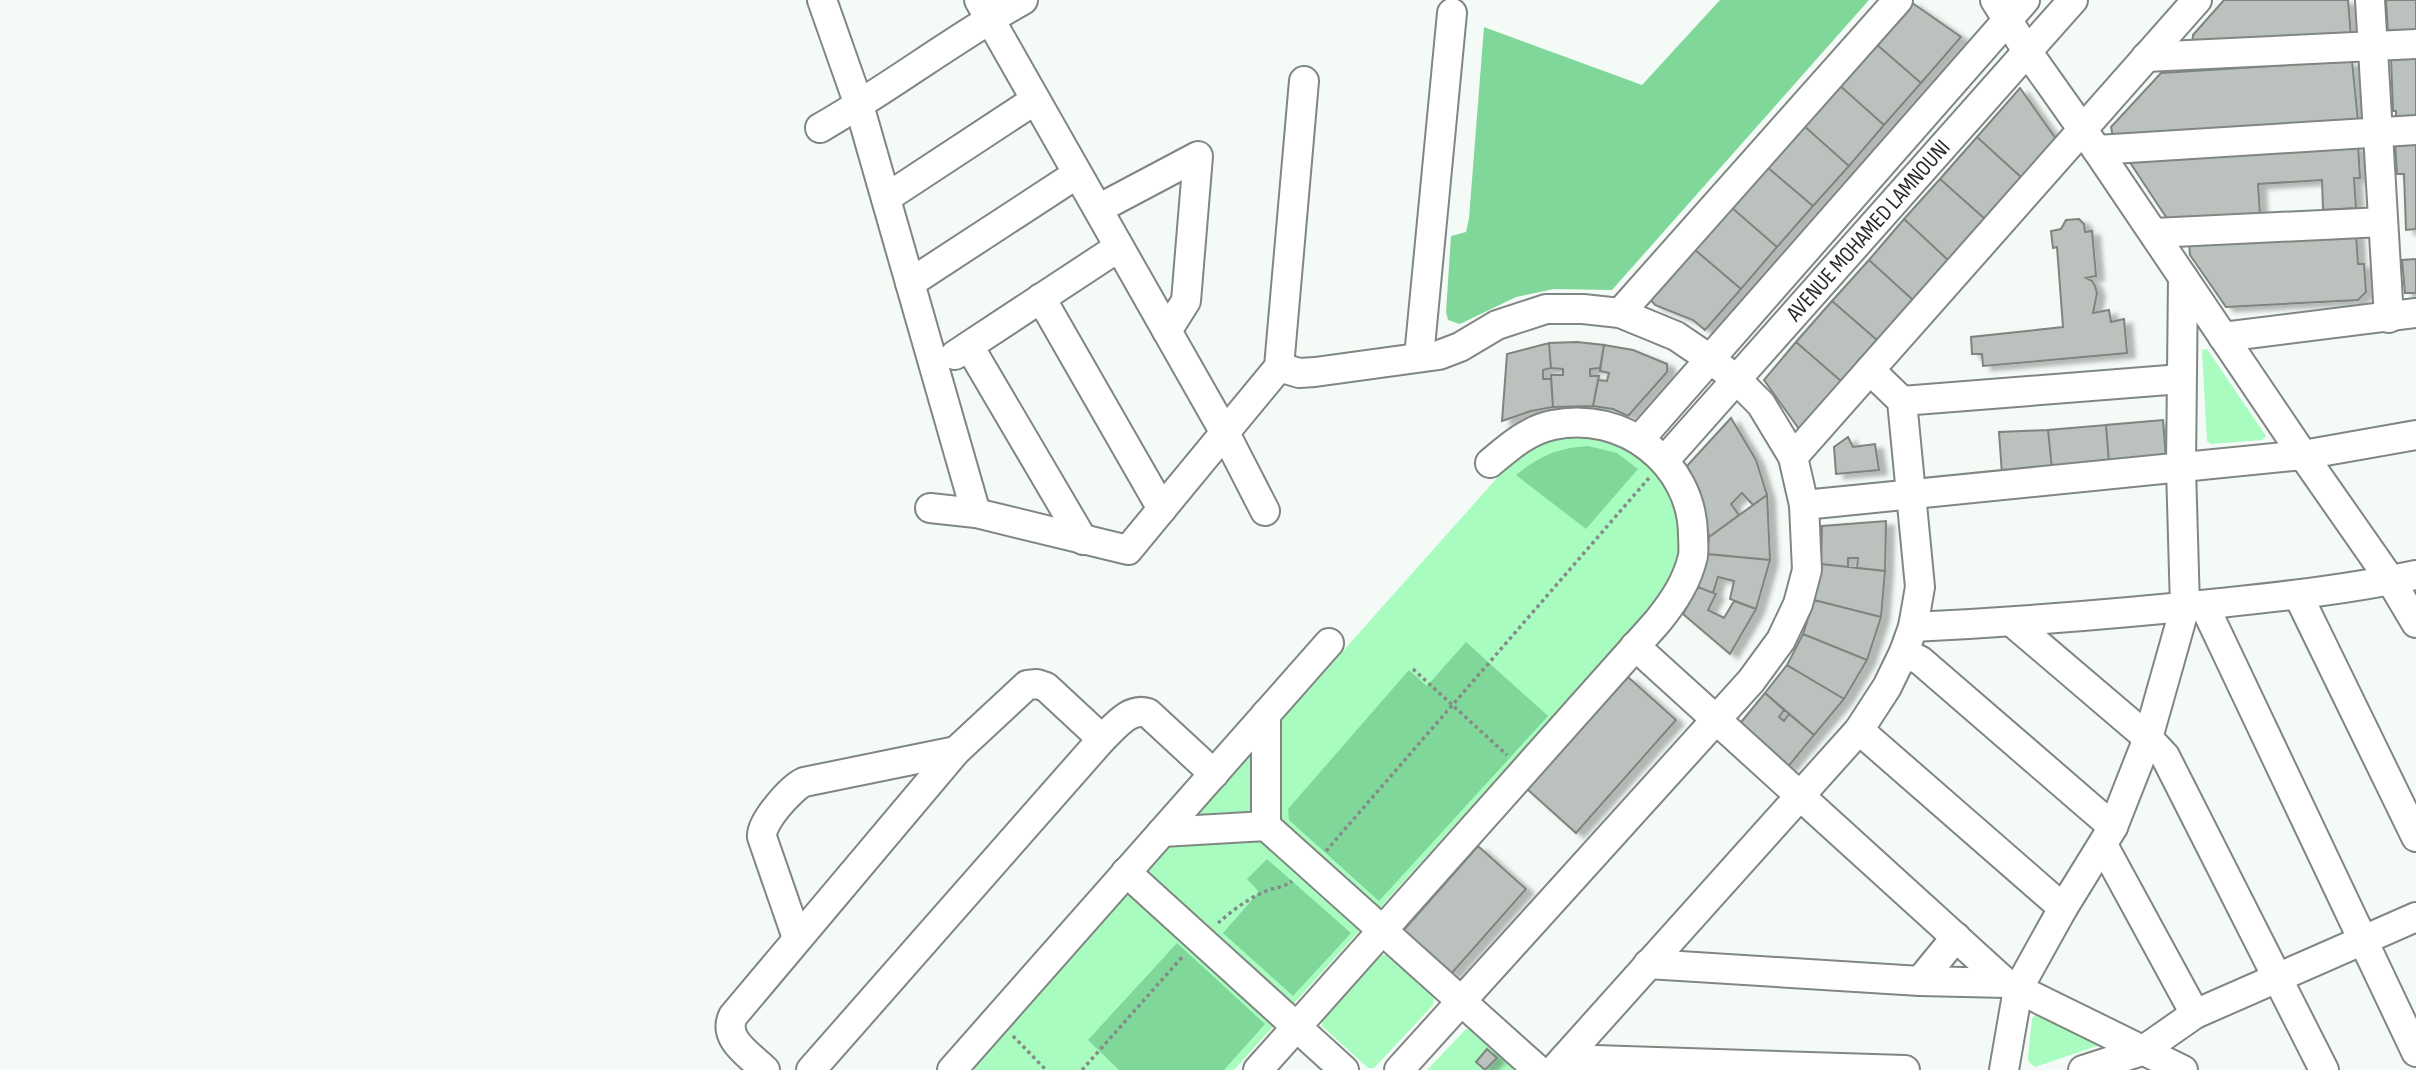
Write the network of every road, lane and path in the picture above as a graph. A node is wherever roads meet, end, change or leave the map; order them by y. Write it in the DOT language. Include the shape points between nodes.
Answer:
graph roads {
  1 [pos="823,0"];
  2 [pos="1023,0"];
  3 [pos="1898,0"];
  4 [pos="1972,0"];
  5 [pos="2073,0"];
  6 [pos="2197,0"];
  7 [pos="2370,0"];
  8 [pos="2010,7"];
  9 [pos="984,9"];
  10 [pos="1452,13"];
  11 [pos="2416,44"];
  12 [pos="2373,48"];
  13 [pos="2027,51"];
  14 [pos="2147,57"];
  15 [pos="1304,81"];
  16 [pos="1035,100"];
  17 [pos="859,106"];
  18 [pos="820,128"];
  19 [pos="2416,130"];
  20 [pos="2378,132"];
  21 [pos="2090,140"];
  22 [pos="1077,174"];
  23 [pos="886,198"];
  24 [pos="1098,209"];
  25 [pos="2383,222"];
  26 [pos="2154,233"];
  27 [pos="1119,247"];
  28 [pos="2183,277"];
  29 [pos="910,283"];
  30 [pos="1041,298"];
  31 [pos="1620,313"];
  32 [pos="2416,313"];
  33 [pos="2389,317"];
  34 [pos="1167,331"];
  35 [pos="2223,337"];
  36 [pos="969,346"];
  37 [pos="1419,358"];
  38 [pos="1710,359"];
  39 [pos="1279,367"];
  40 [pos="935,368"];
  41 [pos="1870,370"];
  42 [pos="1736,379"];
  43 [pos="2182,379"];
  44 [pos="1902,401"];
  45 [pos="1225,433"];
  46 [pos="2416,435"];
  47 [pos="1639,440"];
  48 [pos="2303,455"];
  49 [pos="1793,457"];
  50 [pos="1664,461"];
  51 [pos="1490,463"];
  52 [pos="2181,468"];
  53 [pos="1912,495"];
  54 [pos="1804,505"];
  55 [pos="930,508"];
  56 [pos="1162,509"];
  57 [pos="1265,512"];
  58 [pos="976,513"];
  59 [pos="1083,540"];
  60 [pos="2404,578"];
  61 [pos="2298,594"];
  62 [pos="2194,606"];
  63 [pos="2012,622"];
  64 [pos="2416,622"];
  65 [pos="1909,640"];
  66 [pos="1329,643"];
  67 [pos="1635,646"];
  68 [pos="1413,668"];
  69 [pos="1454,706"];
  70 [pos="1266,714"];
  71 [pos="1717,719"];
  72 [pos="1859,730"];
  73 [pos="2148,738"];
  74 [pos="1102,739"];
  75 [pos="956,751"];
  76 [pos="1524,771"];
  77 [pos="1214,774"];
  78 [pos="1799,796"];
  79 [pos="1266,826"];
  80 [pos="1162,832"];
  81 [pos="2108,836"];
  82 [pos="2416,837"];
  83 [pos="1312,867"];
  84 [pos="1126,872"];
  85 [pos="2063,908"];
  86 [pos="2416,917"];
  87 [pos="1382,930"];
  88 [pos="1956,937"];
  89 [pos="797,938"];
  90 [pos="1198,940"];
  91 [pos="2363,941"];
  92 [pos="1648,964"];
  93 [pos="2279,977"];
  94 [pos="1920,981"];
  95 [pos="2012,986"];
  96 [pos="1462,1002"];
  97 [pos="2194,1014"];
  98 [pos="997,1020"];
  99 [pos="1297,1027"];
  100 [pos="2142,1051"];
  101 [pos="2416,1052"];
  102 [pos="1552,1066"];
  103 [pos="765,1070"];
  104 [pos="811,1070"];
  105 [pos="952,1070"];
  106 [pos="1046,1070"];
  107 [pos="1082,1070"];
  108 [pos="1258,1070"];
  109 [pos="1344,1070"];
  110 [pos="1399,1070"];
  111 [pos="1905,1070"];
  112 [pos="2004,1070"];
  113 [pos="2083,1070"];
  114 [pos="2183,1070"];
  115 [pos="2324,1070"];
  1 -- 17 [label="street"];
  2 -- 9 [label="street"];
  3 -- 31 [label="street"];
  4 -- 8 [label="street"];
  5 -- 13 [label="street, AVENUE MOHAMED LAMNOUNI"];
  6 -- 14 [label="street"];
  7 -- 12 [label="street"];
  8 -- 13 [label="street"];
  8 -- 38 [label="street, AVENUE MOHAMED LAMNOUNI"];
  9 -- 16 [label="street"];
  9 -- 17 [label="street"];
  10 -- 37 [label="street"];
  11 -- 12 [label="street"];
  12 -- 14 [label="street"];
  12 -- 20 [label="street"];
  13 -- 21 [label="street"];
  13 -- 42 [label="street, AVENUE MOHAMED LAMNOUNI"];
  14 -- 21 [label="street"];
  15 -- 39 [label="street"];
  16 -- 22 [label="street"];
  16 -- 23 [label="street"];
  17 -- 18 [label="street"];
  17 -- 23 [label="street"];
  19 -- 20 [label="street"];
  20 -- 21 [label="street"];
  20 -- 25 [label="street"];
  21 -- 26 [label="street"];
  21 -- 41 [label="street"];
  22 -- 24 [label="street"];
  22 -- 29 [label="street"];
  23 -- 29 [label="street"];
  24 -- 27 [label="street"];
  24 -- 34 [label="street" via="1198,156 1186,302"];
  25 -- 26 [label="street"];
  25 -- 33 [label="street"];
  26 -- 28 [label="street"];
  27 -- 30 [label="street"];
  27 -- 34 [label="street"];
  28 -- 35 [label="street"];
  28 -- 43 [label="street"];
  29 -- 40 [label="street"];
  30 -- 36 [label="street"];
  30 -- 56 [label="street"];
  31 -- 37 [label="street" via="1546,309 1497,325 1460,347"];
  31 -- 38 [label="street" via="1676,336"];
  32 -- 33 [label="street"];
  33 -- 35 [label="street"];
  34 -- 45 [label="street"];
  35 -- 48 [label="street"];
  36 -- 40 [label="street"];
  36 -- 59 [label="street"];
  37 -- 39 [label="street" via="1315,372"];
  38 -- 42 [label="street"];
  38 -- 47 [label="street, AVENUE MOHAMED LAMNOUNI"];
  39 -- 45 [label="street"];
  40 -- 58 [label="street"];
  41 -- 44 [label="street"];
  41 -- 49 [label="street"];
  42 -- 49 [label="street" via="1761,404"];
  42 -- 50 [label="street, AVENUE MOHAMED LAMNOUNI"];
  43 -- 44 [label="street"];
  43 -- 52 [label="street"];
  44 -- 53 [label="street"];
  45 -- 56 [label="street"];
  45 -- 57 [label="street"];
  46 -- 48 [label="street"];
  47 -- 50 [label="street"];
  47 -- 51 [label="street" via="1589,422 1552,425 1518,439"];
  48 -- 52 [label="street"];
  48 -- 60 [label="street"];
  49 -- 54 [label="street"];
  50 -- 67 [label="street" via="1680,480 1693,516 1693,554 1681,590"];
  50 -- 69 [label="path"];
  52 -- 53 [label="street"];
  52 -- 62 [label="street"];
  53 -- 54 [label="street"];
  53 -- 65 [label="street" via="1920,587"];
  54 -- 71 [label="street" via="1807,570 1798,604 1781,640"];
  55 -- 58 [label="street"];
  56 -- 59 [label="street" via="1128,550"];
  58 -- 59 [label="street"];
  60 -- 61 [label="street"];
  60 -- 64 [label="street"];
  61 -- 62 [label="street"];
  61 -- 82 [label="street"];
  62 -- 63 [label="street"];
  62 -- 73 [label="street"];
  62 -- 91 [label="street"];
  63 -- 65 [label="street"];
  63 -- 73 [label="street"];
  65 -- 72 [label="street" via="1887,687"];
  65 -- 81 [label="street" via="1922,661"];
  66 -- 70 [label="street"];
  67 -- 71 [label="street"];
  67 -- 76 [label="street"];
  68 -- 69 [label="path"];
  69 -- 76 [label="path"];
  69 -- 83 [label="path"];
  70 -- 77 [label="street"];
  70 -- 79 [label="street"];
  71 -- 78 [label="street"];
  71 -- 96 [label="street"];
  72 -- 78 [label="street"];
  72 -- 85 [label="street"];
  73 -- 81 [label="street"];
  73 -- 93 [label="street" via="2165,756"];
  74 -- 75 [label="street" via="1046,687 1032,684"];
  74 -- 77 [label="street" via="1128,715 1141,711"];
  74 -- 104 [label="street"];
  75 -- 89 [label="street"];
  75 -- 89 [label="street" via="801,783 766,821 762,837"];
  76 -- 87 [label="street"];
  77 -- 80 [label="street"];
  78 -- 88 [label="street"];
  78 -- 92 [label="street"];
  79 -- 80 [label="street"];
  79 -- 83 [label="street"];
  80 -- 84 [label="street"];
  81 -- 85 [label="street"];
  81 -- 97 [label="street"];
  83 -- 87 [label="street"];
  83 -- 90 [label="path" via="1284,887 1267,890 1238,906"];
  84 -- 90 [label="street"];
  84 -- 98 [label="street"];
  85 -- 95 [label="street"];
  86 -- 91 [label="street"];
  87 -- 96 [label="street"];
  87 -- 99 [label="street"];
  88 -- 94 [label="street"];
  88 -- 95 [label="street"];
  89 -- 103 [label="street" via="729,1022 732,1038"];
  90 -- 99 [label="street"];
  90 -- 107 [label="path"];
  91 -- 93 [label="street"];
  91 -- 101 [label="street"];
  92 -- 94 [label="street"];
  92 -- 102 [label="street"];
  93 -- 97 [label="street"];
  93 -- 115 [label="street"];
  94 -- 95 [label="street"];
  95 -- 100 [label="street"];
  95 -- 112 [label="street"];
  96 -- 102 [label="street"];
  96 -- 110 [label="street"];
  97 -- 100 [label="street"];
  98 -- 105 [label="street"];
  98 -- 106 [label="path"];
  99 -- 108 [label="street"];
  99 -- 109 [label="street"];
  100 -- 113 [label="street"];
  100 -- 114 [label="street"];
  102 -- 111 [label="street"];
}
